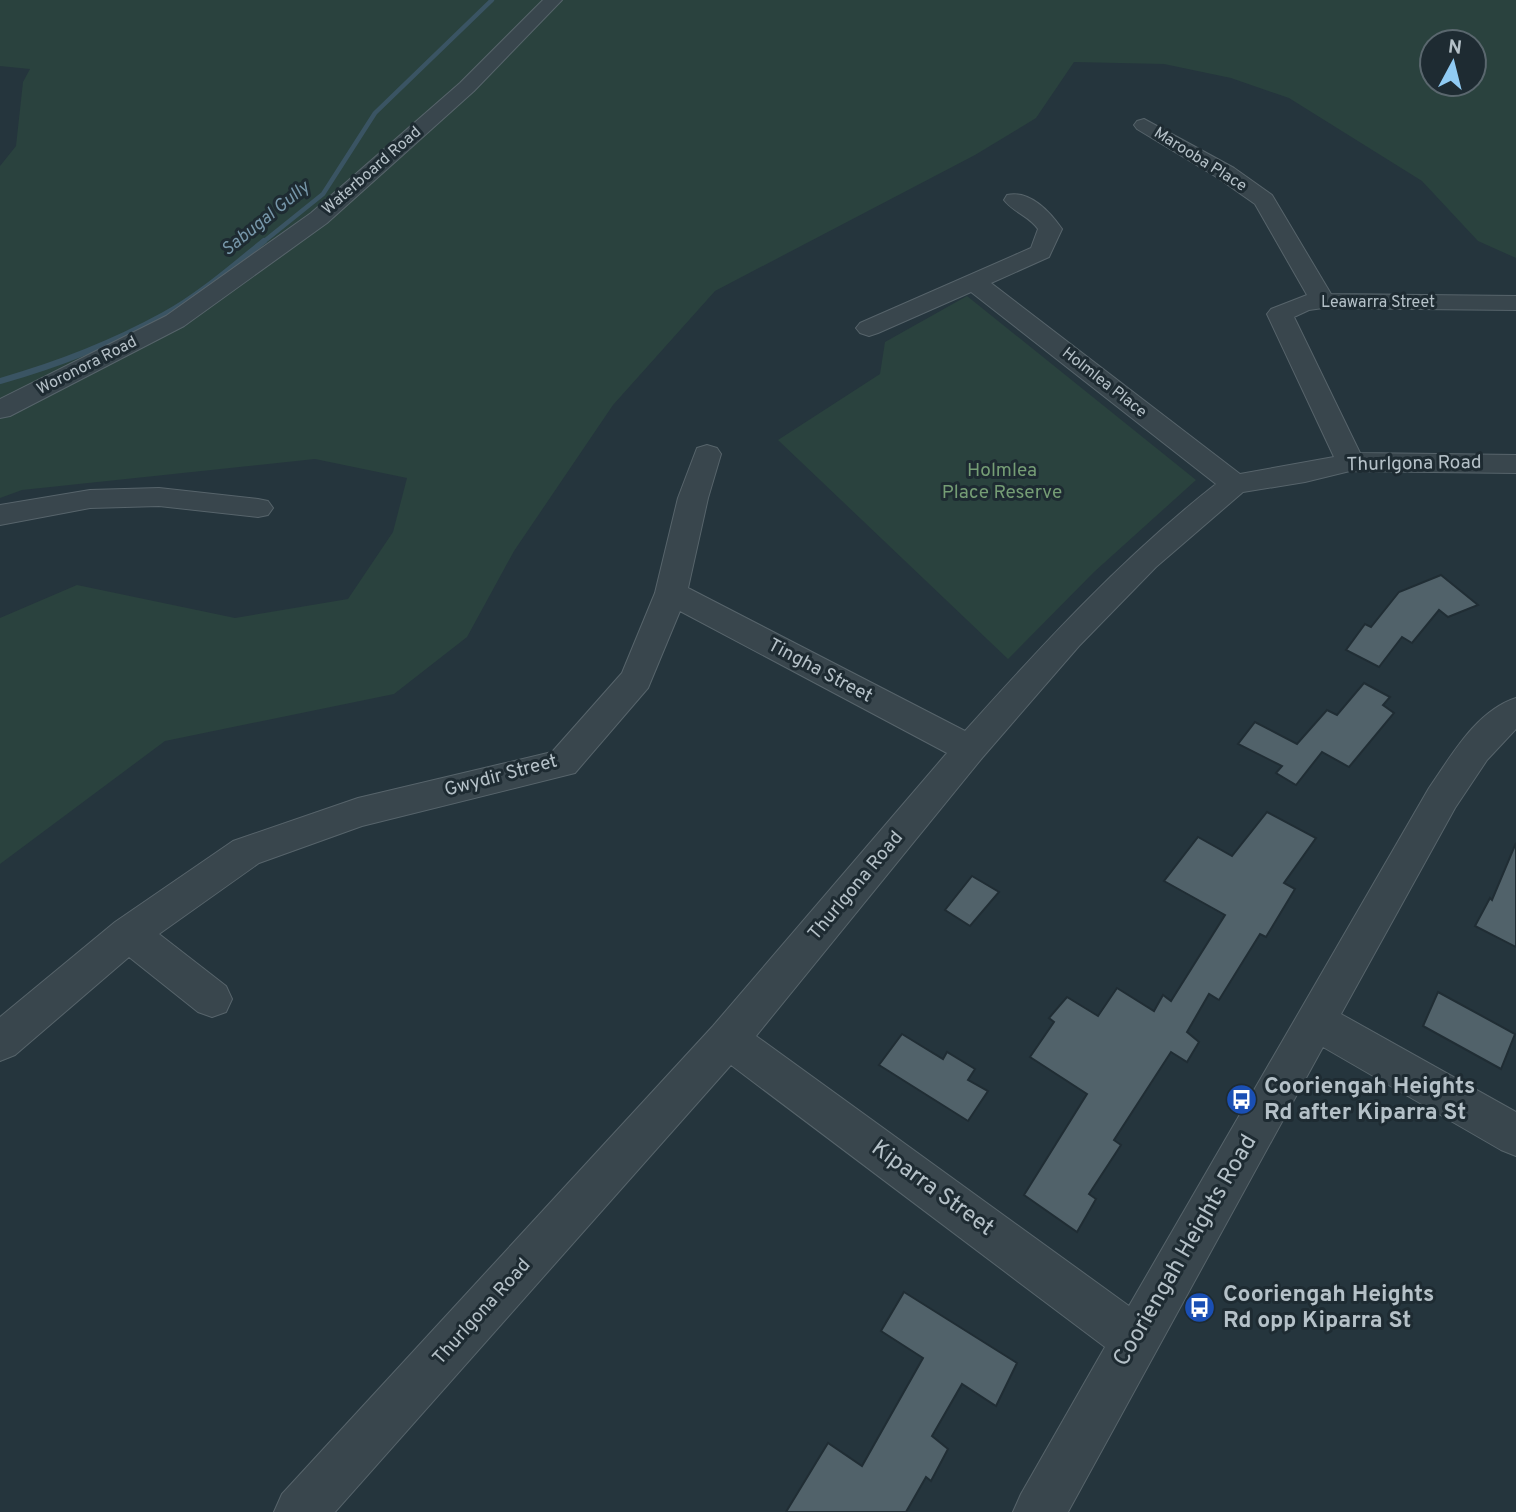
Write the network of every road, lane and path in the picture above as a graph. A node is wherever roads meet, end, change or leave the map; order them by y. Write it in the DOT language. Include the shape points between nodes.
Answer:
graph roads {
  1 [pos="553,0"];
  2 [pos="1144,125"];
  3 [pos="1015,200"];
  4 [pos="974,282"];
  5 [pos="1323,301"];
  6 [pos="1516,303"];
  7 [pos="175,321"];
  8 [pos="869,328"];
  9 [pos="0,410"];
  10 [pos="707,454"];
  11 [pos="1350,462"];
  12 [pos="1513,469"];
  13 [pos="1234,484"];
  14 [pos="258,508"];
  15 [pos="0,515"];
  16 [pos="671,593"];
  17 [pos="1516,711"];
  18 [pos="970,749"];
  19 [pos="129,934"];
  20 [pos="212,999"];
  21 [pos="1317,1022"];
  22 [pos="728,1039"];
  23 [pos="0,1042"];
  24 [pos="1516,1135"];
  25 [pos="1135,1340"];
  26 [pos="300,1512"];
  27 [pos="1039,1512"];
  1 -- 7 [label="street, Waterboard Road" via="467,87 318,218"];
  2 -- 5 [label="street, Marooba Place" via="1264,200"];
  3 -- 4 [label="street" via="1039,214 1050,229 1041,252"];
  4 -- 8 [label="street"];
  4 -- 13 [label="street, Holmlea Place"];
  5 -- 6 [label="street, Leawarra Street"];
  5 -- 11 [label="street, Leawarra Street" via="1304,303 1280,314"];
  7 -- 9 [label="street, Woronora Road"];
  10 -- 16 [label="street, Gwydir Street"];
  11 -- 12 [label="street, Thurlgona Road"];
  11 -- 13 [label="street, Thurlgona Road"];
  13 -- 18 [label="street, Thurlgona Road" via="1145,560 1068,638"];
  14 -- 15 [label="street" via="159,497 90,499"];
  16 -- 18 [label="street, Tingha Street"];
  16 -- 19 [label="street, Gwydir Street" via="636,679 563,763 358,812 246,852"];
  17 -- 21 [label="street, Cooriengah Heights Road" via="1494,728 1442,798"];
  18 -- 22 [label="street, Thurlgona Road"];
  19 -- 20 [label="street"];
  19 -- 23 [label="street, Gwydir Street"];
  21 -- 24 [label="street"];
  21 -- 25 [label="street, Cooriengah Heights Road"];
  22 -- 25 [label="street, Kiparra Street"];
  22 -- 26 [label="street, Thurlgona Road"];
  25 -- 27 [label="street, Cooriengah Heights Road"];
}
